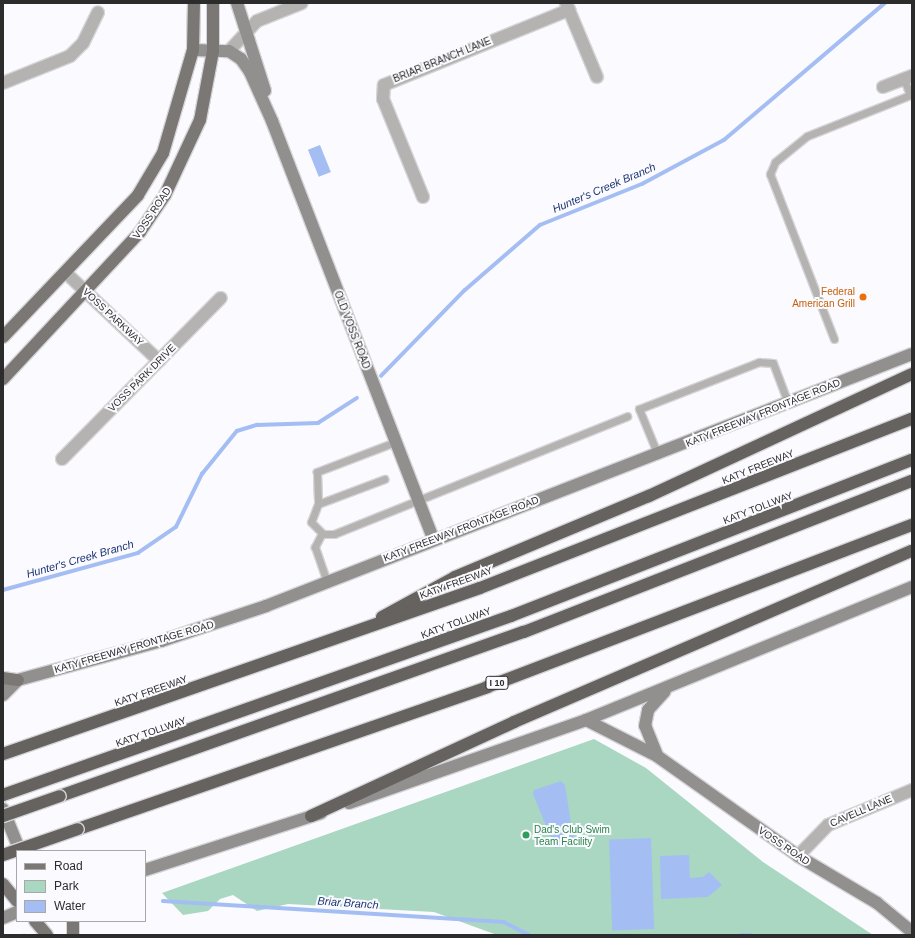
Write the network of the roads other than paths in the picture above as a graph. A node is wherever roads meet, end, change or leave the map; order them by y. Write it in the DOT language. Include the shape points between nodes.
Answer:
graph roads {
  1 [pos="194,3"];
  2 [pos="213,3"];
  3 [pos="237,3"];
  4 [pos="302,3"];
  5 [pos="568,7"];
  6 [pos="98,12"];
  7 [pos="247,30"];
  8 [pos="193,50"];
  9 [pos="213,50"];
  10 [pos="229,51"];
  11 [pos="597,77"];
  12 [pos="908,78"];
  13 [pos="3,83"];
  14 [pos="883,87"];
  15 [pos="272,121"];
  16 [pos="423,197"];
  17 [pos="66,273"];
  18 [pos="87,292"];
  19 [pos="221,298"];
  20 [pos="3,337"];
  21 [pos="834,339"];
  22 [pos="912,354"];
  23 [pos="159,361"];
  24 [pos="912,374"];
  25 [pos="3,379"];
  26 [pos="788,403"];
  27 [pos="627,416"];
  28 [pos="912,420"];
  29 [pos="395,442"];
  30 [pos="658,455"];
  31 [pos="62,458"];
  32 [pos="912,460"];
  33 [pos="384,479"];
  34 [pos="912,481"];
  35 [pos="418,500"];
  36 [pos="318,504"];
  37 [pos="912,526"];
  38 [pos="322,533"];
  39 [pos="433,539"];
  40 [pos="912,551"];
  41 [pos="326,582"];
  42 [pos="912,587"];
  43 [pos="350,634"];
  44 [pos="3,678"];
  45 [pos="18,680"];
  46 [pos="3,684"];
  47 [pos="668,688"];
  48 [pos="3,695"];
  49 [pos="586,720"];
  50 [pos="3,754"];
  51 [pos="657,756"];
  52 [pos="912,790"];
  53 [pos="3,795"];
  54 [pos="3,809"];
  55 [pos="3,816"];
  56 [pos="311,816"];
  57 [pos="18,850"];
  58 [pos="20,850"];
  59 [pos="16,851"];
  60 [pos="3,855"];
  61 [pos="798,856"];
  62 [pos="146,870"];
  63 [pos="3,884"];
  64 [pos="16,900"];
  65 [pos="16,912"];
  66 [pos="3,918"];
  67 [pos="36,922"];
  68 [pos="73,922"];
  69 [pos="912,932"];
  70 [pos="47,935"];
  71 [pos="73,935"];
  1 -- 8 [label="main road"];
  2 -- 9 [label="main road, VOSS ROAD"];
  3 -- 7 [label="main road, OLD VOSS ROAD"];
  4 -- 7 [label="street" via="257,21"];
  5 -- 11 [label="street"];
  5 -- 16 [label="street, BRIAR BRANCH LANE" via="384,85 383,99"];
  6 -- 13 [label="street" via="83,43 70,56"];
  7 -- 10 [label="street"];
  7 -- 15 [label="main road, OLD VOSS ROAD"];
  8 -- 9 [label="main road"];
  8 -- 17 [label="main road" via="182,97 162,152 138,195"];
  9 -- 10 [label="main road"];
  9 -- 18 [label="main road, VOSS ROAD" via="200,120 185,157 140,232"];
  10 -- 15 [label="main road, OLD VOSS ROAD" via="241,59 250,72"];
  12 -- 14 [label="street"];
  12 -- 21 [label="lane" via="910,95 807,136 775,162 770,174"];
  15 -- 29 [label="main road, OLD VOSS ROAD"];
  17 -- 18 [label="street, VOSS PARKWAY"];
  17 -- 20 [label="main road"];
  18 -- 23 [label="street, VOSS PARKWAY"];
  18 -- 25 [label="main road, VOSS ROAD"];
  19 -- 23 [label="street, VOSS PARK DRIVE"];
  22 -- 26 [label="main road, KATY FREEWAY FRONTAGE ROAD"];
  23 -- 31 [label="street, VOSS PARK DRIVE"];
  24 -- 43 [label="highway" via="649,496 455,577"];
  26 -- 30 [label="main road, KATY FREEWAY FRONTAGE ROAD"];
  26 -- 30 [label="lane" via="773,363 759,362 639,409"];
  27 -- 35 [label="lane"];
  28 -- 43 [label="highway, KATY FREEWAY" via="576,552"];
  29 -- 35 [label="main road, OLD VOSS ROAD"];
  29 -- 36 [label="lane" via="317,472"];
  30 -- 39 [label="main road, KATY FREEWAY FRONTAGE ROAD"];
  32 -- 53 [label="highway, KATY TOLLWAY" via="511,616"];
  33 -- 36 [label="lane"];
  34 -- 55 [label="highway, bridge" via="466,654"];
  35 -- 38 [label="lane" via="334,534"];
  35 -- 39 [label="main road, OLD VOSS ROAD"];
  36 -- 38 [label="lane" via="311,522"];
  37 -- 57 [label="highway, I 10, bridge" via="480,690"];
  38 -- 41 [label="lane" via="315,547"];
  39 -- 41 [label="main road, KATY FREEWAY FRONTAGE ROAD"];
  40 -- 56 [label="highway" via="526,716"];
  41 -- 45 [label="main road, KATY FREEWAY FRONTAGE ROAD" via="161,641"];
  42 -- 47 [label="main road"];
  43 -- 50 [label="highway, KATY FREEWAY"];
  44 -- 45 [label="main road"];
  45 -- 46 [label="main road, KATY FREEWAY FRONTAGE ROAD"];
  45 -- 48 [label="main road"];
  47 -- 49 [label="main road"];
  47 -- 51 [label="main road" via="648,710 645,726"];
  49 -- 51 [label="main road, VOSS ROAD"];
  49 -- 56 [label="main road"];
  51 -- 61 [label="main road, VOSS ROAD"];
  52 -- 61 [label="street, CAVELL LANE" via="828,825"];
  54 -- 58 [label="main road"];
  56 -- 62 [label="main road"];
  59 -- 60 [label="highway, I 10, bridge"];
  61 -- 69 [label="main road, VOSS ROAD" via="877,903"];
  63 -- 64 [label="main road"];
  65 -- 66 [label="main road"];
  67 -- 70 [label="main road"];
  68 -- 71 [label="main road"];
}
